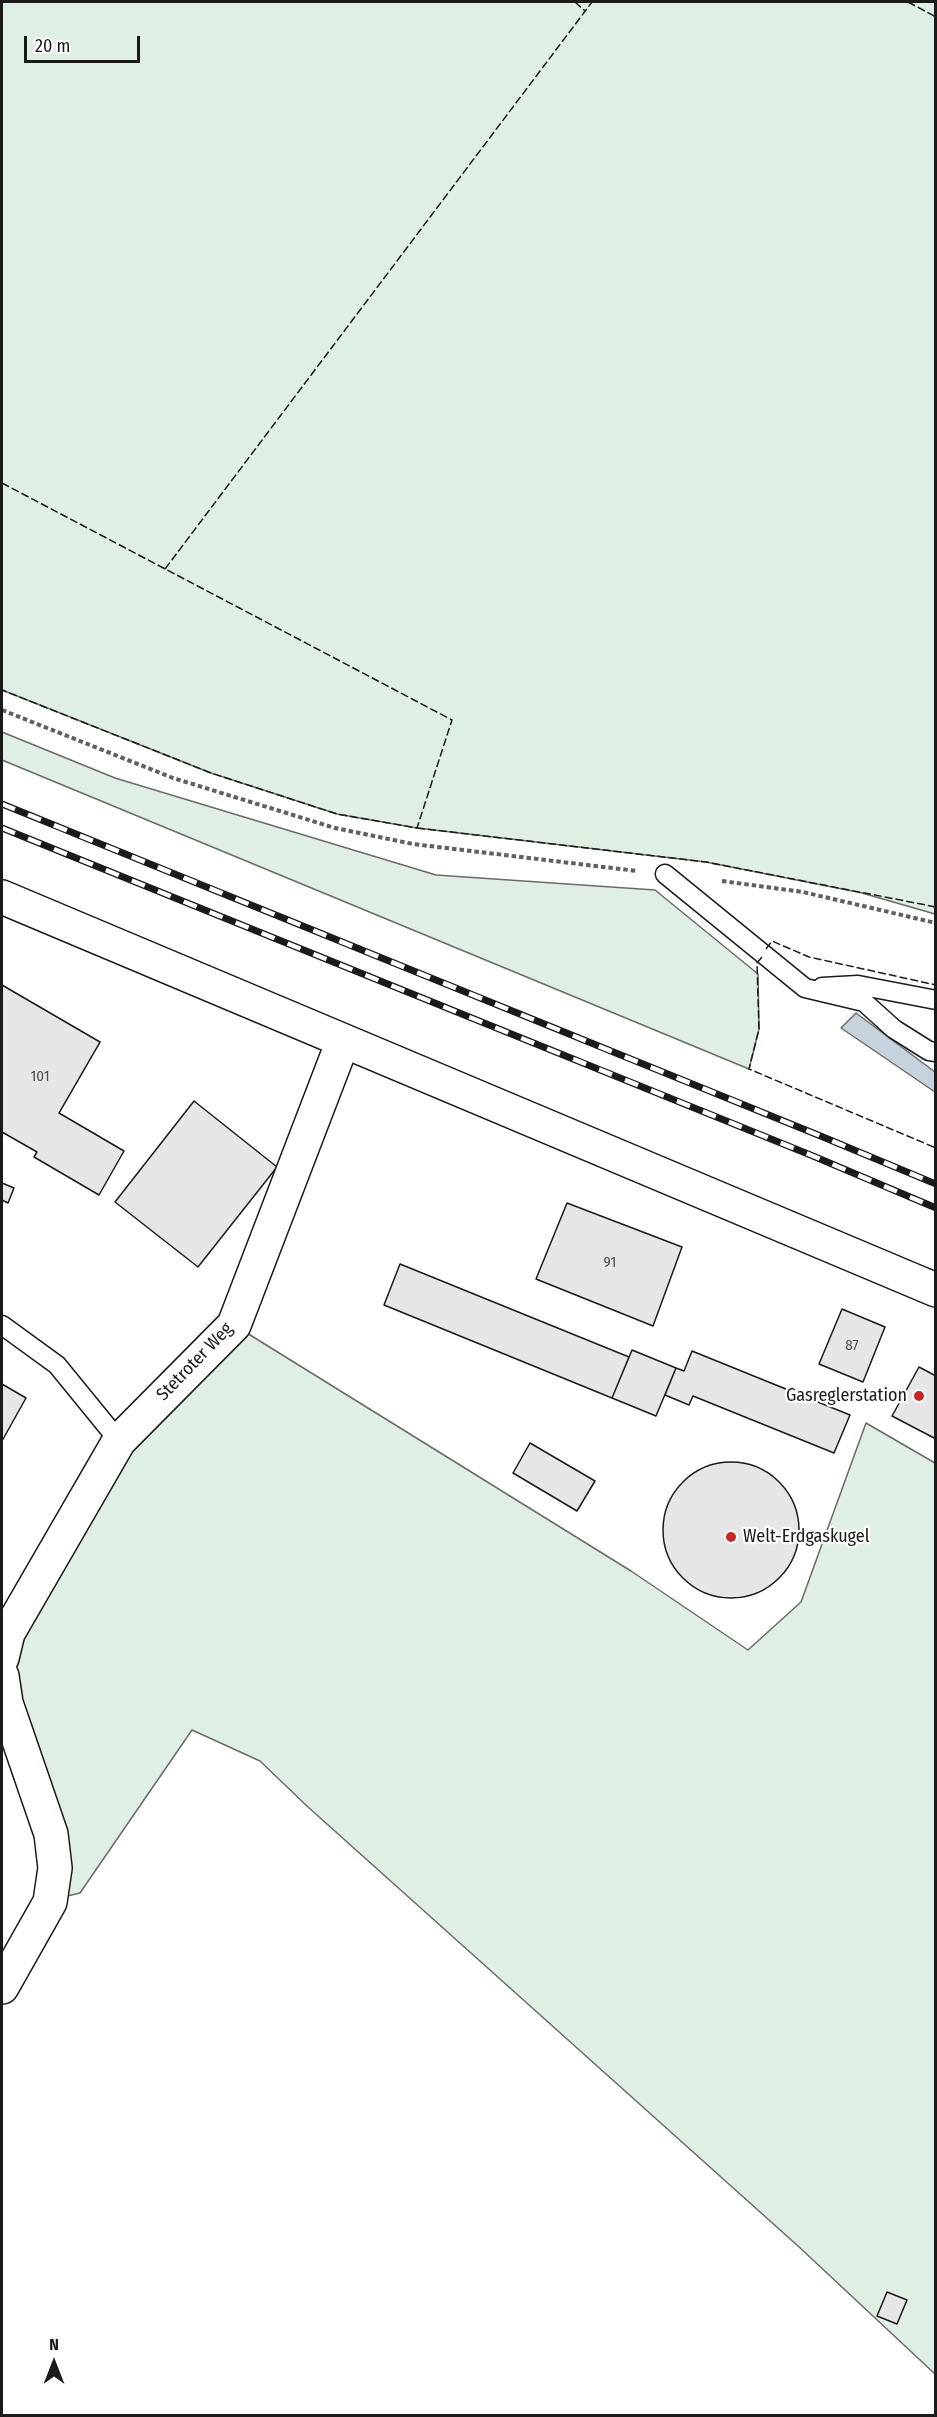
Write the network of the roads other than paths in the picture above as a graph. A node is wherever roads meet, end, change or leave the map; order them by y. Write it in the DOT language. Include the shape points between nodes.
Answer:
graph roads {
  1 [pos="665,874"];
  2 [pos="2,897"];
  3 [pos="805,988"];
  4 [pos="936,1000"];
  5 [pos="343,1041"];
  6 [pos="936,1052"];
  7 [pos="936,1290"];
  8 [pos="2,1325"];
  9 [pos="119,1441"];
  10 [pos="2,1658"];
  11 [pos="2,1676"];
  12 [pos="2,1987"];
  1 -- 3 [label="lane"];
  2 -- 5 [label="street"];
  3 -- 4 [label="lane" via="858,984"];
  3 -- 6 [label="lane" via="864,1002 894,1029"];
  5 -- 7 [label="street"];
  5 -- 9 [label="street, Stetroter Weg" via="234,1325"];
  8 -- 9 [label="lane" via="57,1365"];
  9 -- 10 [label="street, Stetroter Weg" via="8,1633"];
  11 -- 12 [label="street" via="6,1703 51,1834 55,1868 50,1902"];
}
